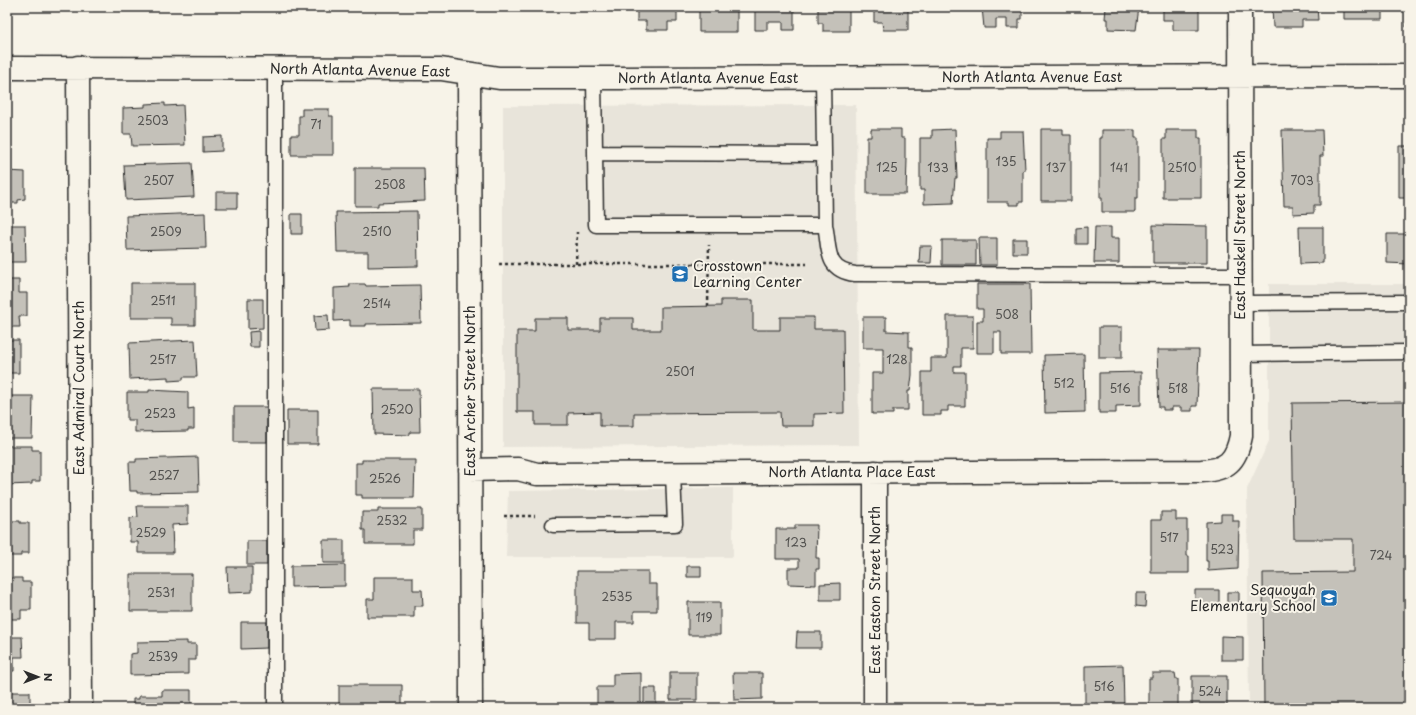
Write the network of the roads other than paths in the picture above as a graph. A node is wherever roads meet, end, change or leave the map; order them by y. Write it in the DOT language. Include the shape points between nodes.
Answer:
graph roads {
  1 [pos="1240,7"];
  2 [pos="78,67"];
  3 [pos="7,68"];
  4 [pos="275,68"];
  5 [pos="469,74"];
  6 [pos="1240,76"];
  7 [pos="1409,76"];
  8 [pos="594,78"];
  9 [pos="822,78"];
  10 [pos="595,153"];
  11 [pos="824,154"];
  12 [pos="825,225"];
  13 [pos="1240,275"];
  14 [pos="1409,302"];
  15 [pos="1240,303"];
  16 [pos="1409,352"];
  17 [pos="1241,354"];
  18 [pos="1232,460"];
  19 [pos="470,470"];
  20 [pos="875,472"];
  21 [pos="673,473"];
  22 [pos="553,525"];
  23 [pos="80,708"];
  24 [pos="276,708"];
  25 [pos="471,708"];
  26 [pos="875,708"];
  1 -- 6 [label="street, East Haskell Street North"];
  2 -- 3 [label="street, North Atlanta Avenue East"];
  2 -- 4 [label="street, North Atlanta Avenue East"];
  2 -- 23 [label="street, East Admiral Court North"];
  4 -- 5 [label="street, North Atlanta Avenue East" via="441,69"];
  4 -- 24 [label="lane"];
  5 -- 8 [label="street, North Atlanta Avenue East" via="499,78"];
  5 -- 19 [label="street, East Archer Street North"];
  6 -- 7 [label="street, North Atlanta Avenue East"];
  6 -- 9 [label="street, North Atlanta Avenue East"];
  6 -- 13 [label="street, East Haskell Street North"];
  8 -- 9 [label="street, North Atlanta Avenue East"];
  8 -- 10 [label="lane"];
  9 -- 11 [label="lane"];
  10 -- 11 [label="lane"];
  10 -- 12 [label="lane" via="596,225"];
  11 -- 12 [label="lane"];
  12 -- 13 [label="lane" via="830,260 834,266 854,274"];
  13 -- 15 [label="street, East Haskell Street North"];
  14 -- 15 [label="lane"];
  15 -- 17 [label="street, East Haskell Street North"];
  16 -- 17 [label="lane"];
  17 -- 18 [label="street, East Haskell Street North" via="1241,436 1238,451"];
  18 -- 20 [label="street, North Atlanta Place East" via="1225,467 1213,470"];
  19 -- 21 [label="street, North Atlanta Place East" via="518,469 537,474"];
  19 -- 25 [label="street, East Archer Street North"];
  20 -- 21 [label="street, North Atlanta Place East"];
  20 -- 26 [label="street, East Easton Street North"];
  21 -- 22 [label="lane" via="675,524"];
}
